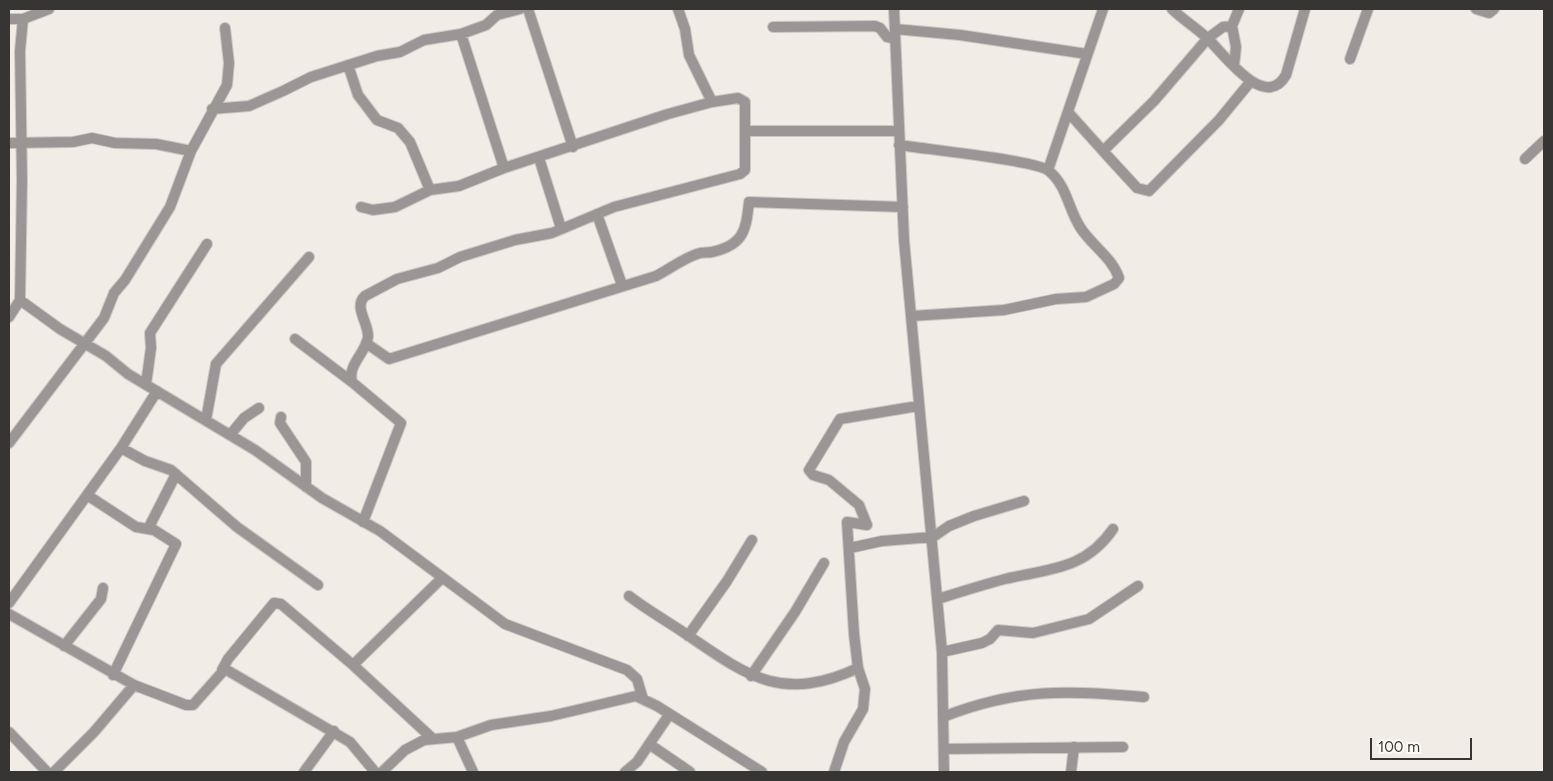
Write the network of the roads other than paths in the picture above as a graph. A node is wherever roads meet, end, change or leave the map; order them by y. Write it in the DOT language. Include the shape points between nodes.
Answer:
graph roads {
  1 [pos="49,9"];
  2 [pos="520,9"];
  3 [pos="528,9"];
  4 [pos="678,9"];
  5 [pos="894,9"];
  6 [pos="1102,9"];
  7 [pos="1172,9"];
  8 [pos="1239,9"];
  9 [pos="1305,9"];
  10 [pos="1368,9"];
  11 [pos="1476,9"];
  12 [pos="1494,9"];
  13 [pos="497,12"];
  14 [pos="9,19"];
  15 [pos="23,19"];
  16 [pos="1232,26"];
  17 [pos="773,27"];
  18 [pos="225,28"];
  19 [pos="461,34"];
  20 [pos="895,34"];
  21 [pos="1208,38"];
  22 [pos="1086,54"];
  23 [pos="1350,59"];
  24 [pos="348,65"];
  25 [pos="1234,66"];
  26 [pos="1250,81"];
  27 [pos="712,102"];
  28 [pos="212,109"];
  29 [pos="1068,112"];
  30 [pos="746,131"];
  31 [pos="898,131"];
  32 [pos="1544,141"];
  33 [pos="9,143"];
  34 [pos="21,143"];
  35 [pos="899,145"];
  36 [pos="572,147"];
  37 [pos="192,151"];
  38 [pos="1103,151"];
  39 [pos="539,158"];
  40 [pos="1525,159"];
  41 [pos="504,168"];
  42 [pos="1048,170"];
  43 [pos="430,190"];
  44 [pos="361,207"];
  45 [pos="903,207"];
  46 [pos="597,214"];
  47 [pos="561,228"];
  48 [pos="207,244"];
  49 [pos="9,257"];
  50 [pos="309,257"];
  51 [pos="20,260"];
  52 [pos="622,285"];
  53 [pos="20,300"];
  54 [pos="912,316"];
  55 [pos="9,317"];
  56 [pos="295,339"];
  57 [pos="366,343"];
  58 [pos="84,344"];
  59 [pos="352,382"];
  60 [pos="146,384"];
  61 [pos="157,391"];
  62 [pos="918,406"];
  63 [pos="259,408"];
  64 [pos="280,417"];
  65 [pos="206,420"];
  66 [pos="230,435"];
  67 [pos="9,444"];
  68 [pos="121,448"];
  69 [pos="176,474"];
  70 [pos="306,487"];
  71 [pos="87,495"];
  72 [pos="1024,501"];
  73 [pos="363,522"];
  74 [pos="148,529"];
  75 [pos="1112,530"];
  76 [pos="933,537"];
  77 [pos="752,540"];
  78 [pos="850,548"];
  79 [pos="824,563"];
  80 [pos="442,578"];
  81 [pos="318,585"];
  82 [pos="1138,586"];
  83 [pos="103,588"];
  84 [pos="629,596"];
  85 [pos="938,599"];
  86 [pos="9,604"];
  87 [pos="9,614"];
  88 [pos="688,636"];
  89 [pos="64,646"];
  90 [pos="942,652"];
  91 [pos="353,665"];
  92 [pos="858,668"];
  93 [pos="222,670"];
  94 [pos="113,675"];
  95 [pos="751,676"];
  96 [pos="134,685"];
  97 [pos="1144,697"];
  98 [pos="643,699"];
  99 [pos="669,715"];
  100 [pos="943,717"];
  101 [pos="334,731"];
  102 [pos="9,732"];
  103 [pos="457,737"];
  104 [pos="433,740"];
  105 [pos="649,744"];
  106 [pos="1074,747"];
  107 [pos="1123,747"];
  108 [pos="944,749"];
  109 [pos="47,772"];
  110 [pos="54,772"];
  111 [pos="304,772"];
  112 [pos="375,772"];
  113 [pos="382,772"];
  114 [pos="473,772"];
  115 [pos="626,772"];
  116 [pos="690,772"];
  117 [pos="762,772"];
  118 [pos="834,772"];
  119 [pos="944,772"];
  120 [pos="1071,772"];
  1 -- 15 [label="street"];
  2 -- 13 [label="street"];
  3 -- 36 [label="street"];
  4 -- 27 [label="street" via="690,55"];
  5 -- 20 [label="street"];
  6 -- 22 [label="street"];
  7 -- 21 [label="street"];
  8 -- 16 [label="street"];
  9 -- 26 [label="street" via="1282,83 1271,87"];
  10 -- 23 [label="street"];
  11 -- 12 [label="street" via="1489,13"];
  13 -- 19 [label="street" via="486,25"];
  14 -- 15 [label="street"];
  15 -- 34 [label="street"];
  16 -- 21 [label="street" via="1223,27"];
  16 -- 25 [label="street" via="1236,48"];
  17 -- 20 [label="street" via="875,26 887,38"];
  18 -- 28 [label="street" via="227,85"];
  19 -- 24 [label="street" via="424,40 400,52"];
  19 -- 41 [label="street"];
  20 -- 22 [label="street" via="960,35"];
  20 -- 31 [label="street"];
  21 -- 25 [label="street"];
  21 -- 38 [label="street" via="1154,101"];
  22 -- 29 [label="street"];
  24 -- 28 [label="street" via="311,76 249,106"];
  24 -- 43 [label="street" via="358,95 377,120 398,128 410,142"];
  25 -- 26 [label="street"];
  26 -- 38 [label="street" via="1219,120 1149,191 1137,188"];
  27 -- 30 [label="street" via="743,100"];
  27 -- 36 [label="street"];
  28 -- 37 [label="street"];
  29 -- 38 [label="street"];
  29 -- 42 [label="street"];
  30 -- 31 [label="street"];
  30 -- 46 [label="street" via="745,170 740,174 644,197"];
  31 -- 35 [label="street"];
  32 -- 40 [label="street"];
  33 -- 34 [label="street"];
  34 -- 37 [label="street" via="73,142 92,138"];
  34 -- 51 [label="street"];
  35 -- 42 [label="street" via="998,159"];
  35 -- 45 [label="street"];
  36 -- 39 [label="street"];
  37 -- 58 [label="street" via="170,206 114,293 104,318"];
  39 -- 41 [label="street"];
  39 -- 47 [label="street"];
  41 -- 43 [label="street" via="459,186"];
  42 -- 54 [label="street" via="1064,189 1079,226 1116,269 1119,278 1114,284 1086,296 1004,310"];
  43 -- 44 [label="street" via="395,207 374,210"];
  45 -- 52 [label="street" via="748,202 744,233 725,248 700,253 656,276"];
  45 -- 54 [label="street"];
  46 -- 47 [label="street"];
  46 -- 52 [label="street"];
  47 -- 57 [label="street" via="460,257 438,268 391,281 365,296 360,307 368,330"];
  48 -- 60 [label="street" via="150,333"];
  49 -- 51 [label="street"];
  50 -- 65 [label="street" via="216,364"];
  51 -- 53 [label="street"];
  52 -- 57 [label="street" via="389,359"];
  53 -- 55 [label="street"];
  53 -- 58 [label="street"];
  54 -- 62 [label="street"];
  56 -- 59 [label="street"];
  57 -- 59 [label="street" via="351,372"];
  58 -- 60 [label="street"];
  58 -- 67 [label="street"];
  59 -- 73 [label="street" via="400,424"];
  60 -- 61 [label="street"];
  61 -- 65 [label="street"];
  61 -- 68 [label="street"];
  62 -- 76 [label="street"];
  62 -- 78 [label="street" via="840,419 809,470 812,475 829,480 858,505 867,524 848,522"];
  63 -- 66 [label="street" via="244,418"];
  64 -- 70 [label="street" via="280,423 306,462"];
  65 -- 66 [label="street"];
  66 -- 70 [label="street"];
  68 -- 69 [label="street"];
  68 -- 71 [label="street"];
  69 -- 74 [label="street"];
  69 -- 81 [label="street" via="237,527"];
  70 -- 73 [label="street"];
  71 -- 74 [label="street" via="136,527"];
  71 -- 86 [label="street"];
  72 -- 76 [label="street" via="974,516"];
  73 -- 80 [label="street"];
  74 -- 94 [label="street" via="176,544"];
  75 -- 85 [label="street" via="1098,549 1071,563"];
  76 -- 78 [label="street" via="882,541"];
  76 -- 85 [label="street"];
  77 -- 88 [label="street"];
  78 -- 92 [label="street"];
  79 -- 95 [label="street"];
  80 -- 91 [label="street"];
  80 -- 98 [label="street" via="505,624 627,670 637,679"];
  82 -- 90 [label="street" via="1089,619 1032,633 998,630 990,639"];
  83 -- 89 [label="street" via="101,599"];
  84 -- 88 [label="street"];
  85 -- 90 [label="street"];
  87 -- 89 [label="street"];
  88 -- 95 [label="street"];
  89 -- 94 [label="street"];
  90 -- 100 [label="street"];
  91 -- 93 [label="street" via="281,604 274,603"];
  91 -- 104 [label="street"];
  92 -- 95 [label="street" via="831,681 786,685"];
  92 -- 118 [label="street" via="865,688 863,709 844,742"];
  93 -- 96 [label="street" via="193,705"];
  93 -- 101 [label="street" via="228,670"];
  94 -- 96 [label="street"];
  96 -- 110 [label="street"];
  97 -- 100 [label="street" via="1076,691 1039,693 983,702"];
  98 -- 99 [label="street"];
  98 -- 103 [label="street" via="628,697 551,716 491,724"];
  99 -- 105 [label="street"];
  99 -- 117 [label="street"];
  100 -- 108 [label="street"];
  101 -- 111 [label="street"];
  101 -- 112 [label="street" via="350,742"];
  102 -- 109 [label="street"];
  103 -- 104 [label="street"];
  103 -- 114 [label="street"];
  104 -- 113 [label="street" via="415,744"];
  105 -- 115 [label="street"];
  105 -- 116 [label="street"];
  106 -- 107 [label="street"];
  106 -- 108 [label="street"];
  106 -- 120 [label="street"];
  108 -- 119 [label="street"];
}
